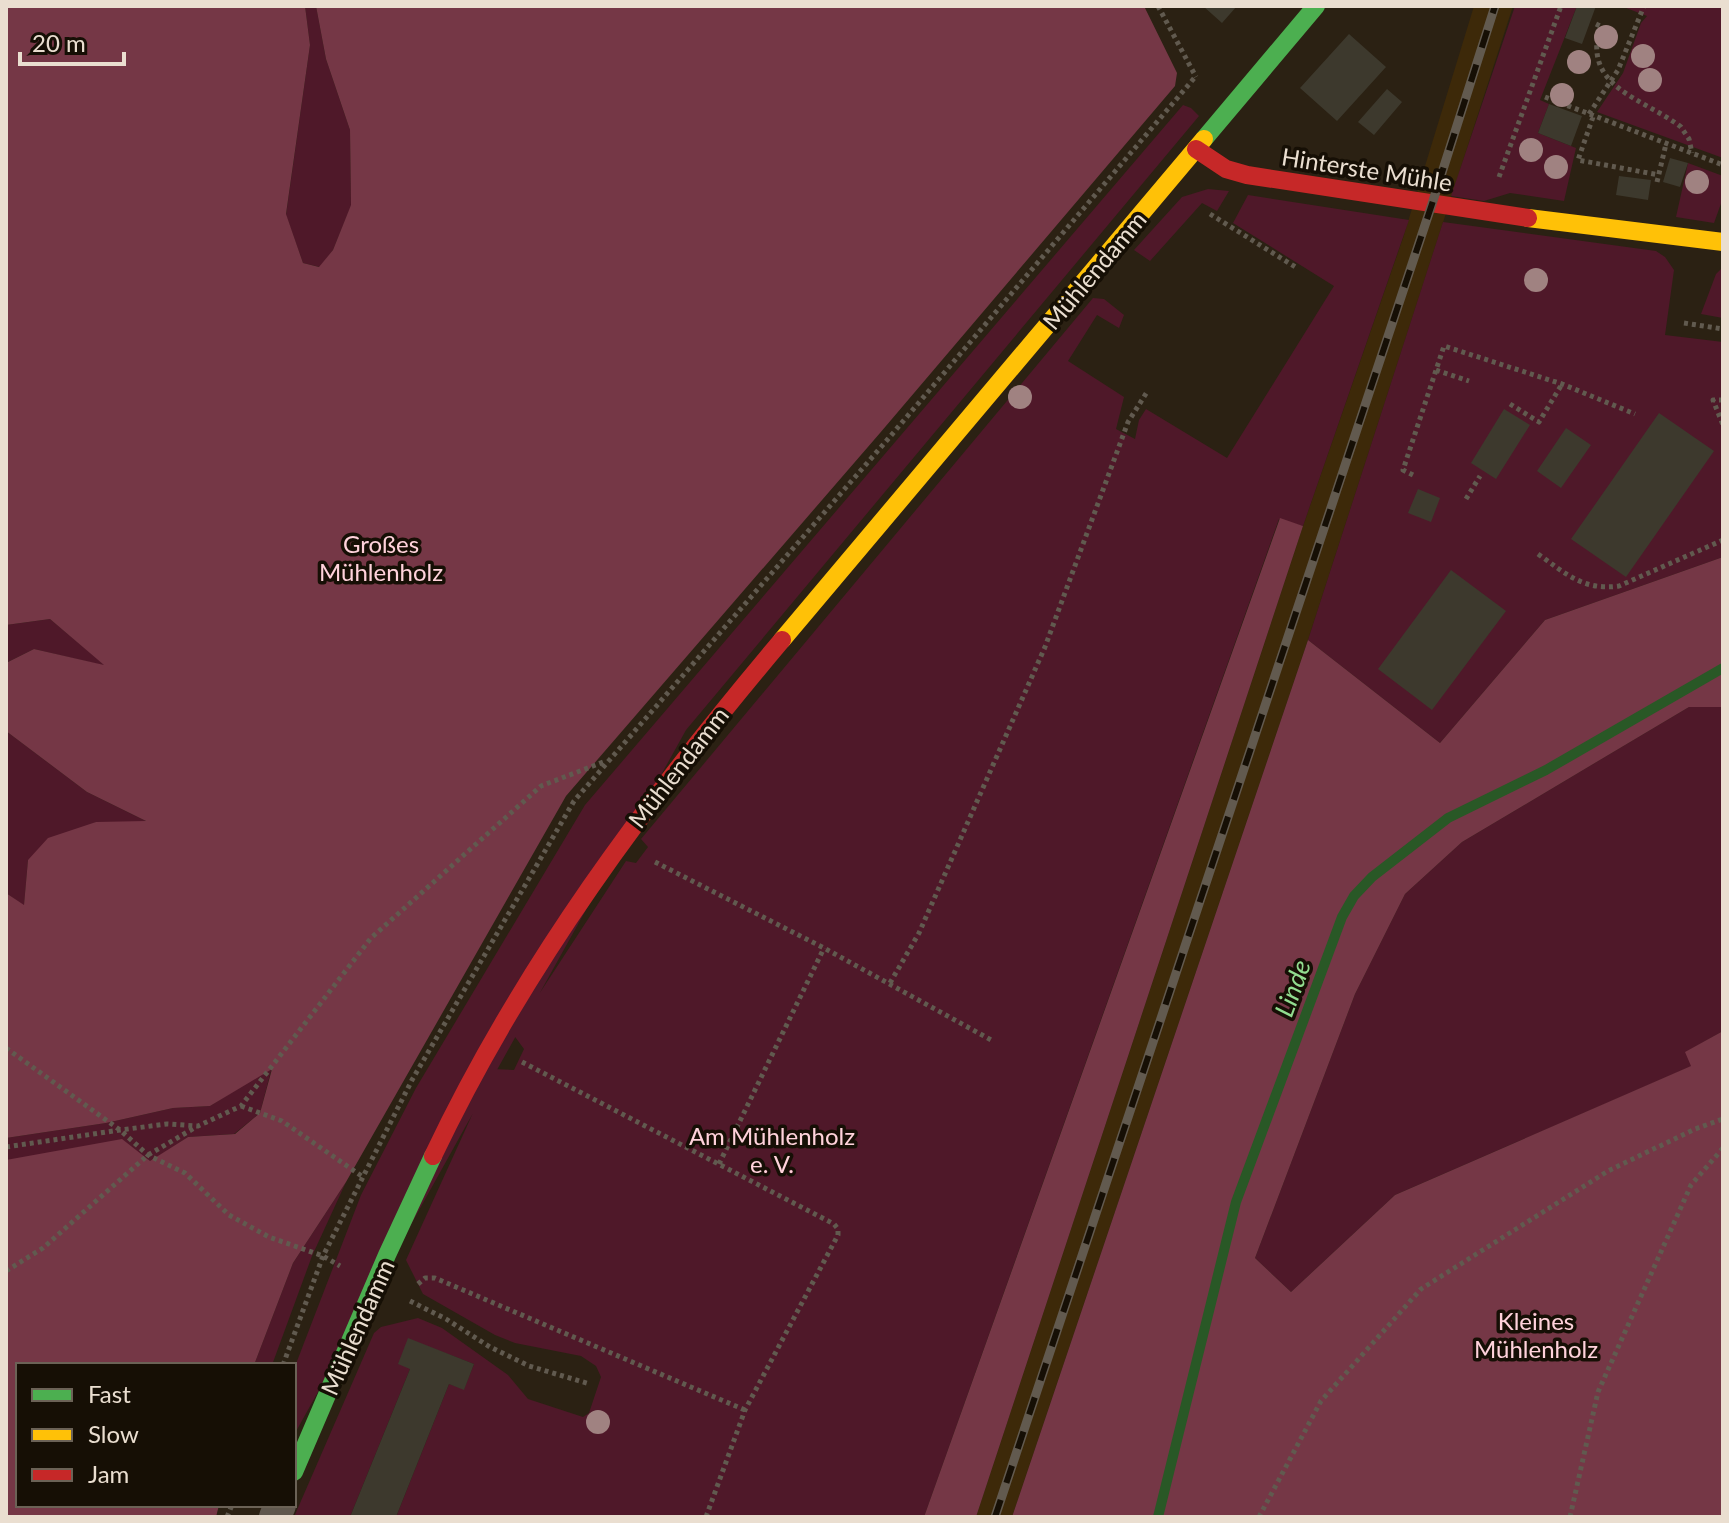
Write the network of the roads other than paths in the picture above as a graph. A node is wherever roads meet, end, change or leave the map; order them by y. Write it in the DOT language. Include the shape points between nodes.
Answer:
graph roads {
  1 [pos="1316,6"];
  2 [pos="1196,149"];
  3 [pos="1723,242"];
  4 [pos="296,1467"];
  1 -- 2 [label="street"];
  2 -- 3 [label="street, Hinterste Mühle" via="1226,169 1247,175"];
  2 -- 4 [label="street, Mühlendamm" via="709,726 547,947 490,1043 374,1285"];
}
